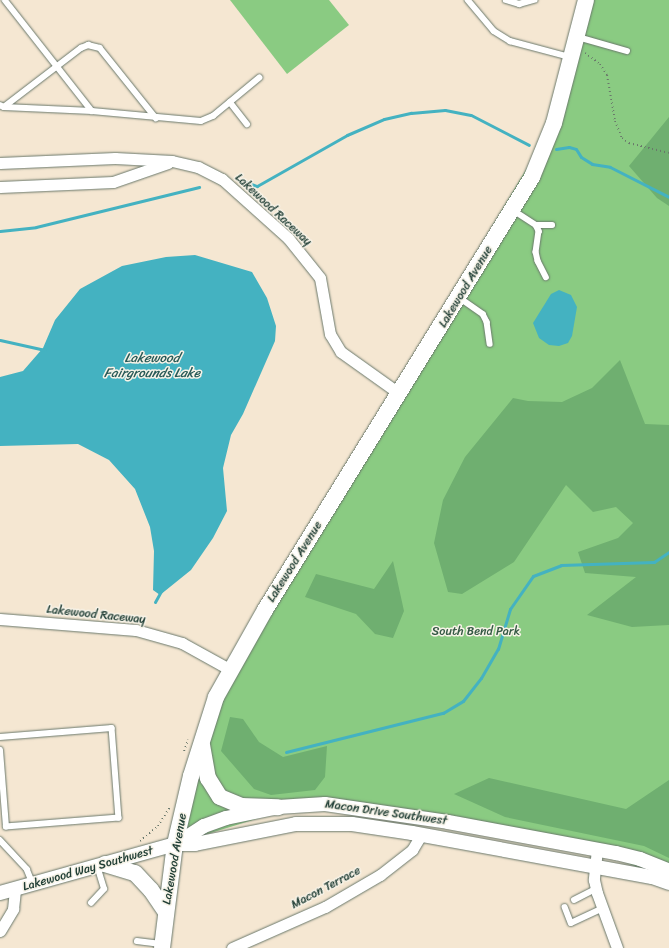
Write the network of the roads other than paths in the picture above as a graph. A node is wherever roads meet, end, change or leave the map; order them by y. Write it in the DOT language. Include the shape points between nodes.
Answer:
graph roads {
  1 [pos="6,0"];
  2 [pos="468,0"];
  3 [pos="506,0"];
  4 [pos="534,0"];
  5 [pos="586,0"];
  6 [pos="573,47"];
  7 [pos="627,51"];
  8 [pos="58,66"];
  9 [pos="260,78"];
  10 [pos="230,102"];
  11 [pos="2,106"];
  12 [pos="92,111"];
  13 [pos="156,118"];
  14 [pos="247,124"];
  15 [pos="172,161"];
  16 [pos="0,163"];
  17 [pos="0,186"];
  18 [pos="513,210"];
  19 [pos="536,225"];
  20 [pos="552,225"];
  21 [pos="546,277"];
  22 [pos="459,298"];
  23 [pos="490,344"];
  24 [pos="400,394"];
  25 [pos="0,619"];
  26 [pos="229,669"];
  27 [pos="196,736"];
  28 [pos="0,738"];
  29 [pos="0,750"];
  30 [pos="1,779"];
  31 [pos="278,807"];
  32 [pos="421,835"];
  33 [pos="0,840"];
  34 [pos="175,844"];
  35 [pos="597,849"];
  36 [pos="101,865"];
  37 [pos="595,867"];
  38 [pos="669,871"];
  39 [pos="669,883"];
  40 [pos="33,885"];
  41 [pos="15,889"];
  42 [pos="596,889"];
  43 [pos="0,893"];
  44 [pos="574,900"];
  45 [pos="91,904"];
  46 [pos="565,907"];
  47 [pos="603,908"];
  48 [pos="166,912"];
  49 [pos="0,931"];
  50 [pos="137,941"];
  51 [pos="162,946"];
  52 [pos="232,948"];
  53 [pos="617,948"];
  1 -- 8 [label="lane"];
  2 -- 6 [label="lane" via="494,31 510,41"];
  3 -- 4 [label="lane" via="519,4"];
  5 -- 6 [label="main road, Lakewood Avenue"];
  6 -- 7 [label="lane"];
  6 -- 18 [label="main road, Lakewood Avenue" via="554,124 532,177"];
  8 -- 11 [label="lane"];
  8 -- 12 [label="lane"];
  8 -- 13 [label="lane" via="88,45 100,48"];
  9 -- 10 [label="lane"];
  10 -- 13 [label="lane" via="213,116 201,121"];
  10 -- 14 [label="lane"];
  11 -- 12 [label="lane"];
  12 -- 13 [label="lane"];
  15 -- 16 [label="street, Lakewood Raceway" via="115,158"];
  15 -- 17 [label="street" via="112,182"];
  15 -- 24 [label="street, Lakewood Raceway" via="198,168 222,179 288,238 320,278 330,334 341,352 354,364"];
  18 -- 19 [label="lane"];
  18 -- 22 [label="main road, Lakewood Avenue"];
  19 -- 20 [label="lane"];
  19 -- 21 [label="lane" via="539,231 536,252"];
  22 -- 23 [label="lane" via="483,314 487,322"];
  22 -- 24 [label="main road, Lakewood Avenue"];
  24 -- 26 [label="main road, Lakewood Avenue"];
  25 -- 26 [label="street, Lakewood Raceway" via="136,630 182,643"];
  26 -- 27 [label="main road, Lakewood Avenue"];
  27 -- 31 [label="main road" via="208,778 220,797 241,806"];
  27 -- 34 [label="main road, Lakewood Avenue"];
  28 -- 30 [label="lane" via="112,728 119,818 6,827"];
  29 -- 30 [label="lane"];
  31 -- 34 [label="street, Macon Drive Southwest" via="226,818 204,826"];
  31 -- 35 [label="street, Macon Drive Southwest" via="304,804 354,806"];
  32 -- 34 [label="street, Macon Drive Southwest" via="352,824 296,824 195,844"];
  32 -- 37 [label="street, Macon Drive Southwest"];
  32 -- 52 [label="street, Macon Terrace" via="412,850 380,875 325,907"];
  33 -- 40 [label="lane" via="26,869"];
  34 -- 36 [label="street, Lakewood Way Southwest"];
  34 -- 48 [label="main road, Lakewood Avenue"];
  35 -- 37 [label="street"];
  35 -- 38 [label="street, Macon Drive Southwest" via="640,859"];
  36 -- 40 [label="street, Lakewood Way Southwest"];
  36 -- 45 [label="lane" via="104,889"];
  36 -- 48 [label="main road" via="135,873"];
  37 -- 39 [label="street, Macon Drive Southwest" via="652,877"];
  37 -- 42 [label="street"];
  40 -- 41 [label="street, Lakewood Way Southwest"];
  41 -- 43 [label="street, Lakewood Way Southwest"];
  41 -- 49 [label="street" via="13,909"];
  42 -- 44 [label="lane"];
  42 -- 47 [label="street"];
  46 -- 47 [label="lane" via="571,923"];
  47 -- 53 [label="street"];
  48 -- 51 [label="main road, Lakewood Avenue"];
  50 -- 51 [label="lane"];
}
